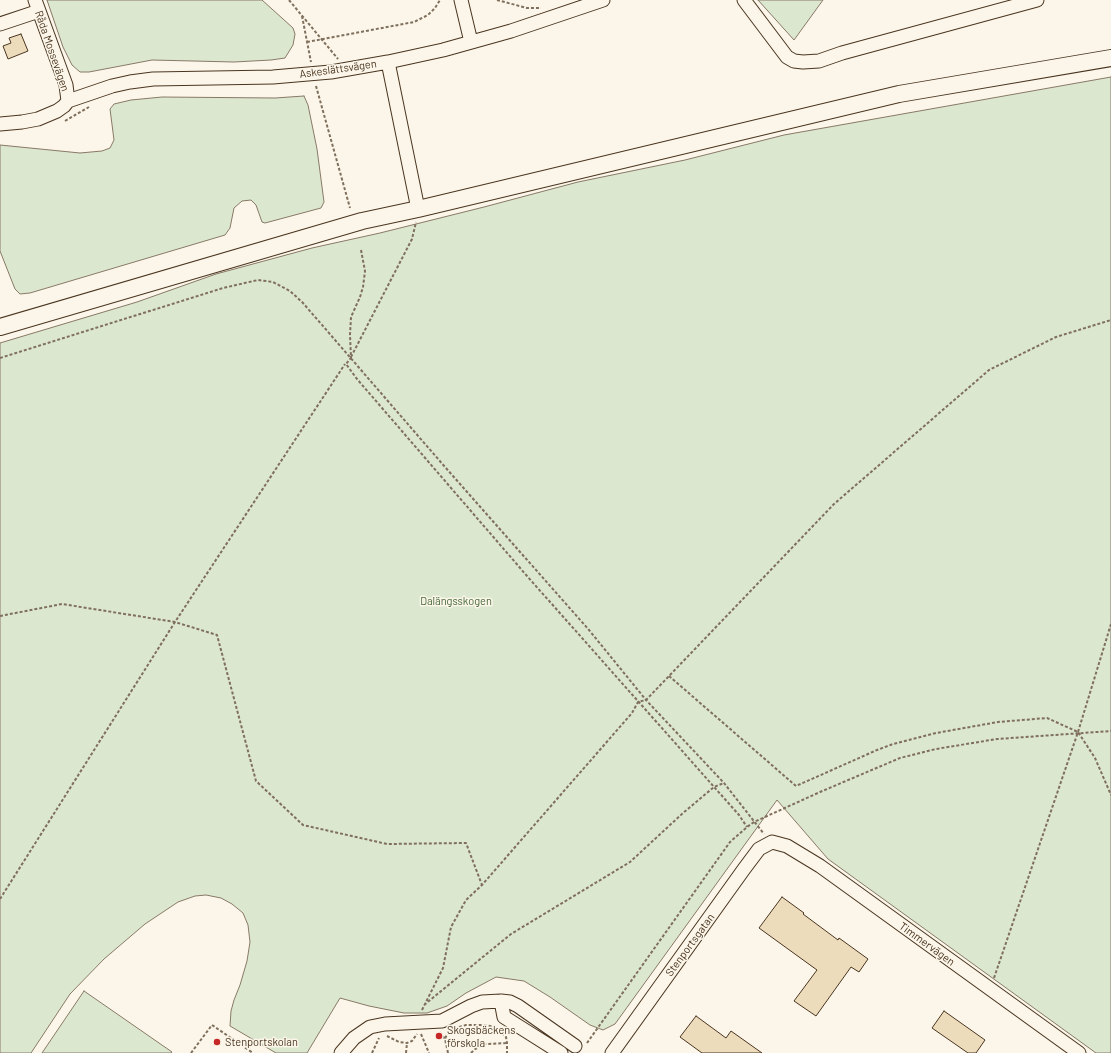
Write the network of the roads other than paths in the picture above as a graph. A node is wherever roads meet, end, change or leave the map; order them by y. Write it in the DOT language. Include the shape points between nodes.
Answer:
graph roads {
  1 [pos="461,0"];
  2 [pos="603,0"];
  3 [pos="744,0"];
  4 [pos="1037,0"];
  5 [pos="37,6"];
  6 [pos="0,24"];
  7 [pos="471,42"];
  8 [pos="1111,58"];
  9 [pos="388,62"];
  10 [pos="68,101"];
  11 [pos="0,124"];
  12 [pos="418,209"];
  13 [pos="0,327"];
  14 [pos="772,842"];
  15 [pos="501,1000"];
  16 [pos="580,1046"];
  17 [pos="545,1049"];
  18 [pos="617,1051"];
  19 [pos="341,1053"];
  20 [pos="561,1053"];
  21 [pos="1079,1053"];
  1 -- 7 [label="street"];
  2 -- 7 [label="street, Askeslättsvägen"];
  3 -- 4 [label="street" via="787,57 803,62 819,61"];
  5 -- 6 [label="street"];
  5 -- 10 [label="street, Råda Mossevägen" via="66,85"];
  7 -- 9 [label="street, Askeslättsvägen"];
  8 -- 12 [label="main road" via="899,94"];
  9 -- 10 [label="street, Askeslättsvägen" via="346,69 311,79 153,79 112,86"];
  9 -- 12 [label="street"];
  10 -- 11 [label="street, Råda Mossevägen" via="57,111 38,119"];
  12 -- 13 [label="main road" via="362,221"];
  14 -- 18 [label="street, Stenportsgatan" via="759,849 744,869"];
  14 -- 21 [label="street, Timmervägen" via="787,846 820,866"];
  15 -- 16 [label="street" via="518,1006"];
  15 -- 17 [label="street" via="504,1017"];
  15 -- 19 [label="street" via="482,1002 442,1021 370,1027 354,1038"];
  17 -- 20 [label="street"];
}
